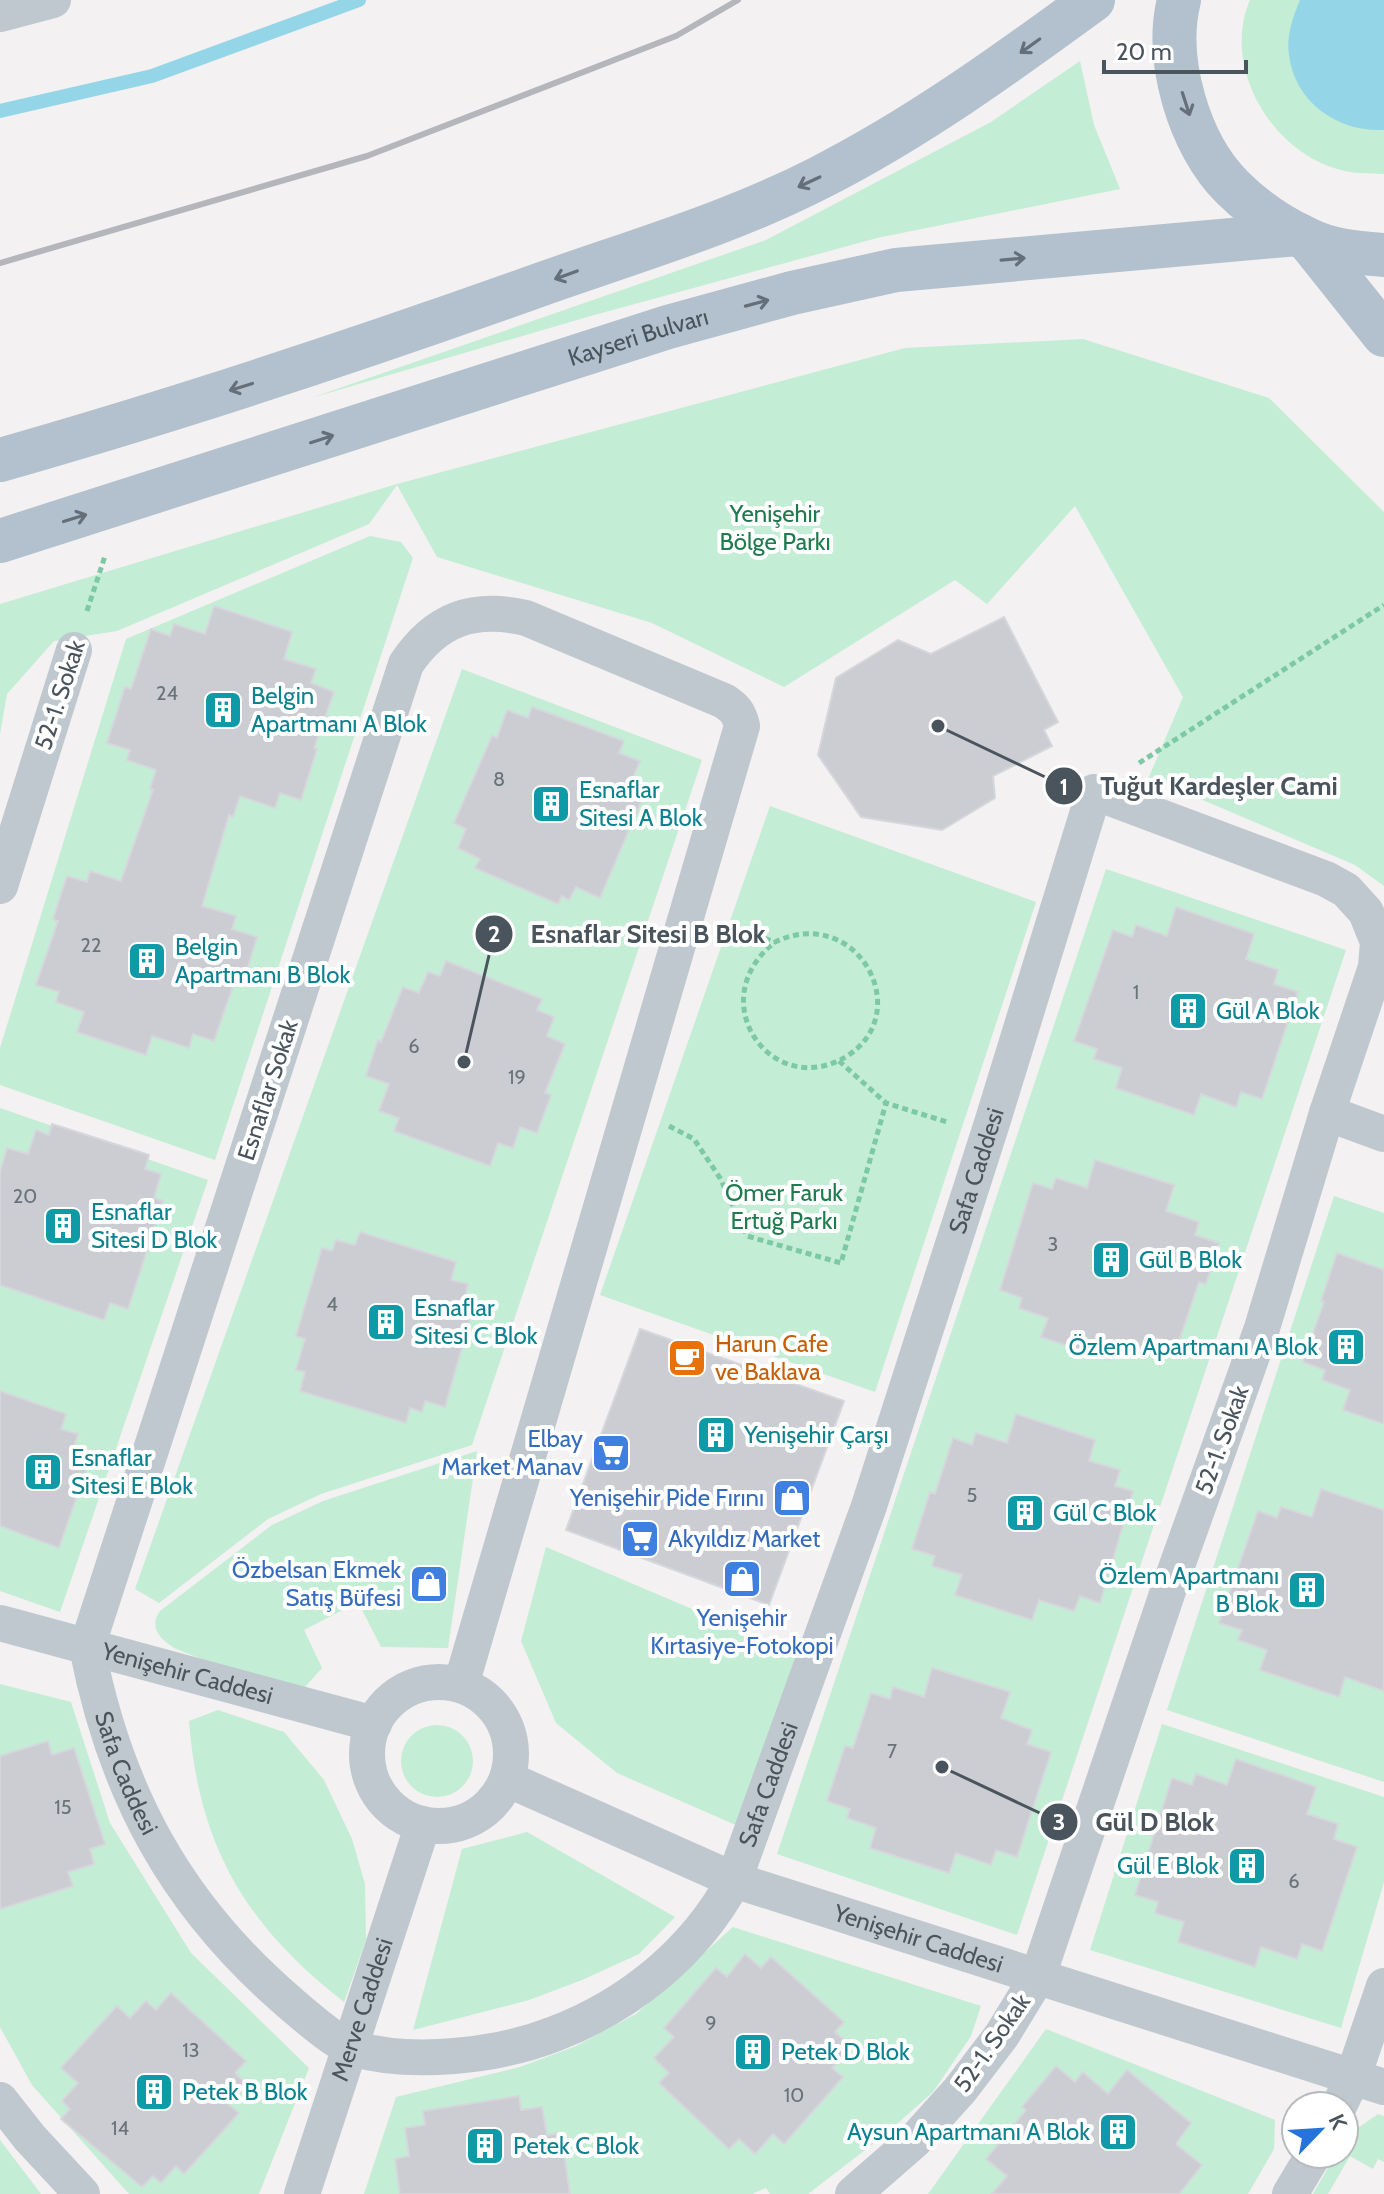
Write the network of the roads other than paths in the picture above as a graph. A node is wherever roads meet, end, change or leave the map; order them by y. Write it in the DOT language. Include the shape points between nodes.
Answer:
graph roads {
  1 [pos="53,0"];
  2 [pos="1093,0"];
  3 [pos="1179,0"];
  4 [pos="0,14"];
  5 [pos="1303,238"];
  6 [pos="1384,255"];
  7 [pos="1384,335"];
  8 [pos="0,460"];
  9 [pos="0,541"];
  10 [pos="74,650"];
  11 [pos="1094,792"];
  12 [pos="0,886"];
  13 [pos="1327,1113"];
  14 [pos="1384,1134"];
  15 [pos="0,1623"];
  16 [pos="87,1647"];
  17 [pos="461,1685"];
  18 [pos="374,1724"];
  19 [pos="507,1779"];
  20 [pos="423,1824"];
  21 [pos="734,1880"];
  22 [pos="1038,1976"];
  23 [pos="1384,1986"];
  24 [pos="350,2047"];
  25 [pos="1359,2090"];
  26 [pos="0,2100"];
  27 [pos="1304,2170"];
  28 [pos="82,2194"];
  29 [pos="302,2194"];
  30 [pos="853,2194"];
  31 [pos="1290,2194"];
  1 -- 4 [label="street"];
  2 -- 8 [label="main road, one-way" via="895,137 750,210 344,354"];
  3 -- 5 [label="main road, one-way" via="1175,54 1183,101 1202,146 1230,186 1267,218"];
  5 -- 6 [label="main road" via="1349,252"];
  5 -- 7 [label="main road"];
  9 -- 5 [label="main road, Kayseri Bulvarı, one-way" via="668,327 822,286 896,270"];
  10 -- 12 [label="street, 52-1. Sokak"];
  11 -- 13 [label="street, 52-1. Sokak" via="1326,879 1346,890 1366,912 1378,942 1376,967"];
  11 -- 21 [label="street, Safa Caddesi" via="869,1506"];
  13 -- 14 [label="street"];
  13 -- 22 [label="street, 52-1. Sokak" via="1262,1328"];
  15 -- 16 [label="street, Yenişehir Caddesi"];
  16 -- 17 [label="street, Esnaflar Sokak" via="406,664 428,636 463,617 504,613 724,701 740,717 740,735"];
  16 -- 18 [label="street, Yenişehir Caddesi"];
  16 -- 24 [label="street, Safa Caddesi" via="114,1754 160,1851 190,1896 263,1979"];
  17 -- 18 [label="street" via="417,1686 392,1700"];
  17 -- 19 [label="street" via="485,1699 504,1722 511,1750"];
  18 -- 20 [label="street" via="368,1751 372,1779 386,1803"];
  19 -- 20 [label="street" via="492,1804 467,1821"];
  19 -- 21 [label="street, Yenişehir Caddesi"];
  20 -- 24 [label="street, Merve Caddesi"];
  21 -- 22 [label="street, Yenişehir Caddesi"];
  21 -- 24 [label="street, Safa Caddesi" via="694,1938 660,1972 582,2023 537,2041 444,2057"];
  22 -- 25 [label="street, Yenişehir Caddesi"];
  22 -- 30 [label="street, 52-1. Sokak" via="960,2090 914,2141"];
  23 -- 25 [label="street"];
  24 -- 29 [label="street, Merve Caddesi"];
  26 -- 28 [label="street"];
  27 -- 31 [label="street"];
}
